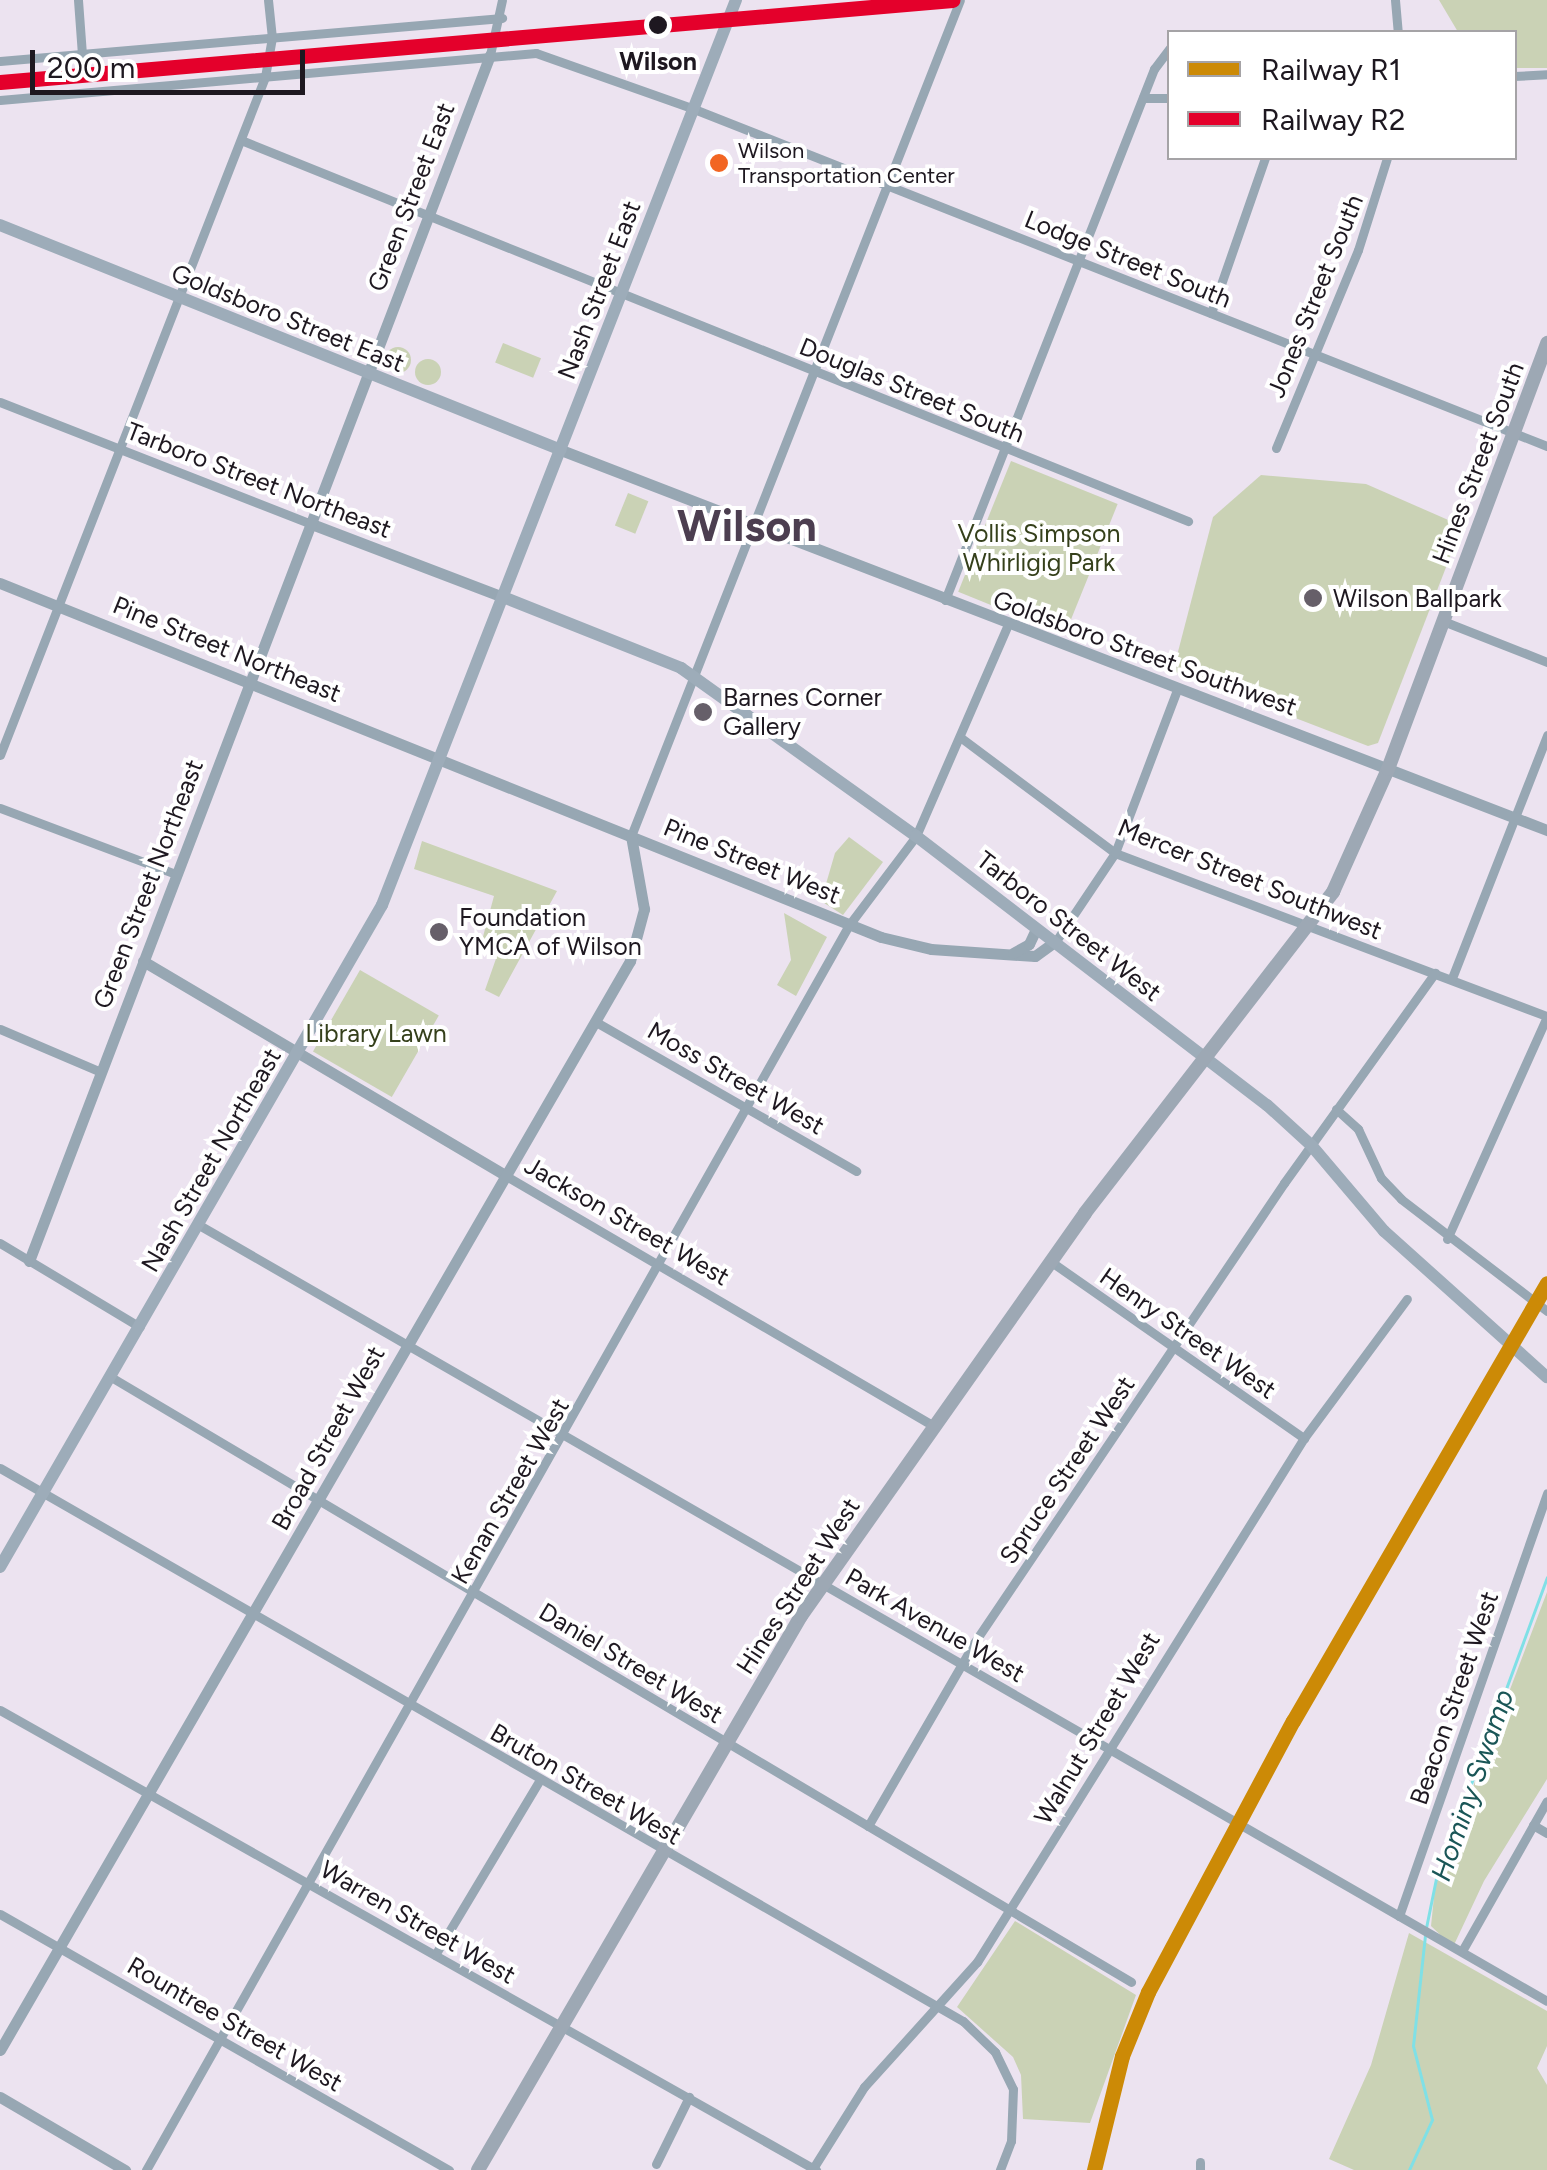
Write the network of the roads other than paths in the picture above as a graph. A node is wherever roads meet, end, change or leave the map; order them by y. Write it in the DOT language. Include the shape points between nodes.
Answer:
graph roads {
  1 [pos="78,0"];
  2 [pos="268,0"];
  3 [pos="502,0"];
  4 [pos="736,0"];
  5 [pos="960,0"];
  6 [pos="1395,0"];
  7 [pos="502,18"];
  8 [pos="1398,30"];
  9 [pos="272,38"];
  10 [pos="82,54"];
  11 [pos="1167,54"];
  12 [pos="490,55"];
  13 [pos="0,61"];
  14 [pos="1547,74"];
  15 [pos="1517,76"];
  16 [pos="265,77"];
  17 [pos="1143,98"];
  18 [pos="1167,98"];
  19 [pos="0,100"];
  20 [pos="694,109"];
  21 [pos="241,140"];
  22 [pos="1264,160"];
  23 [pos="1386,160"];
  24 [pos="887,186"];
  25 [pos="428,216"];
  26 [pos="0,225"];
  27 [pos="1080,262"];
  28 [pos="622,292"];
  29 [pos="177,298"];
  30 [pos="1211,314"];
  31 [pos="1547,343"];
  32 [pos="1315,354"];
  33 [pos="812,372"];
  34 [pos="367,374"];
  35 [pos="0,402"];
  36 [pos="1514,433"];
  37 [pos="1547,446"];
  38 [pos="1276,448"];
  39 [pos="118,450"];
  40 [pos="560,450"];
  41 [pos="1006,450"];
  42 [pos="1188,521"];
  43 [pos="309,523"];
  44 [pos="754,524"];
  45 [pos="0,583"];
  46 [pos="503,597"];
  47 [pos="944,603"];
  48 [pos="58,605"];
  49 [pos="1443,620"];
  50 [pos="1006,626"];
  51 [pos="1547,662"];
  52 [pos="693,676"];
  53 [pos="249,682"];
  54 [pos="1177,690"];
  55 [pos="1547,734"];
  56 [pos="960,737"];
  57 [pos="0,756"];
  58 [pos="438,758"];
  59 [pos="1388,769"];
  60 [pos="0,808"];
  61 [pos="1514,817"];
  62 [pos="1547,830"];
  63 [pos="631,836"];
  64 [pos="916,836"];
  65 [pos="1115,853"];
  66 [pos="176,874"];
  67 [pos="849,925"];
  68 [pos="1313,926"];
  69 [pos="1036,928"];
  70 [pos="1056,941"];
  71 [pos="1011,955"];
  72 [pos="143,961"];
  73 [pos="1435,973"];
  74 [pos="1452,978"];
  75 [pos="1547,1016"];
  76 [pos="596,1022"];
  77 [pos="0,1029"];
  78 [pos="298,1054"];
  79 [pos="1204,1058"];
  80 [pos="100,1072"];
  81 [pos="746,1105"];
  82 [pos="1336,1109"];
  83 [pos="1311,1145"];
  84 [pos="856,1171"];
  85 [pos="506,1176"];
  86 [pos="199,1225"];
  87 [pos="1447,1239"];
  88 [pos="0,1244"];
  89 [pos="29,1260"];
  90 [pos="1050,1261"];
  91 [pos="658,1266"];
  92 [pos="1407,1299"];
  93 [pos="1547,1312"];
  94 [pos="140,1327"];
  95 [pos="406,1346"];
  96 [pos="1174,1347"];
  97 [pos="1544,1374"];
  98 [pos="111,1377"];
  99 [pos="933,1426"];
  100 [pos="564,1437"];
  101 [pos="1304,1438"];
  102 [pos="0,1468"];
  103 [pos="44,1493"];
  104 [pos="1547,1493"];
  105 [pos="318,1500"];
  106 [pos="0,1567"];
  107 [pos="823,1583"];
  108 [pos="475,1594"];
  109 [pos="254,1615"];
  110 [pos="964,1664"];
  111 [pos="410,1706"];
  112 [pos="0,1710"];
  113 [pos="726,1742"];
  114 [pos="1106,1746"];
  115 [pos="538,1781"];
  116 [pos="148,1794"];
  117 [pos="1547,1801"];
  118 [pos="1532,1825"];
  119 [pos="868,1826"];
  120 [pos="1547,1833"];
  121 [pos="663,1852"];
  122 [pos="309,1884"];
  123 [pos="1010,1909"];
  124 [pos="0,1914"];
  125 [pos="1399,1916"];
  126 [pos="61,1948"];
  127 [pos="1462,1952"];
  128 [pos="434,1955"];
  129 [pos="1132,1982"];
  130 [pos="1547,2001"];
  131 [pos="938,2008"];
  132 [pos="562,2026"];
  133 [pos="221,2038"];
  134 [pos="0,2050"];
  135 [pos="0,2098"];
  136 [pos="689,2098"];
  137 [pos="656,2164"];
  138 [pos="126,2170"];
  139 [pos="146,2170"];
  140 [pos="449,2170"];
  141 [pos="478,2170"];
  142 [pos="814,2170"];
  143 [pos="1000,2170"];
  1 -- 10 [label="street"];
  2 -- 9 [label="street"];
  3 -- 7 [label="street"];
  4 -- 20 [label="main road, Nash Street East"];
  5 -- 24 [label="street"];
  6 -- 8 [label="street"];
  7 -- 9 [label="street"];
  7 -- 12 [label="street"];
  9 -- 10 [label="street"];
  9 -- 16 [label="street"];
  10 -- 13 [label="street"];
  11 -- 17 [label="street"];
  12 -- 16 [label="street, Lodge Street South"];
  12 -- 20 [label="street, Lodge Street South" via="536,53"];
  12 -- 25 [label="street, Green Street East"];
  14 -- 15 [label="street"];
  16 -- 19 [label="street, Lodge Street South"];
  16 -- 21 [label="street"];
  17 -- 18 [label="street"];
  17 -- 27 [label="street"];
  20 -- 24 [label="street, Lodge Street South"];
  20 -- 28 [label="main road, Nash Street East"];
  21 -- 25 [label="street, Douglas Street South"];
  21 -- 29 [label="street"];
  22 -- 30 [label="street"];
  23 -- 32 [label="street, Jones Street South"];
  24 -- 27 [label="street, Lodge Street South"];
  24 -- 33 [label="street"];
  25 -- 28 [label="street, Douglas Street South"];
  25 -- 34 [label="street, Green Street East"];
  26 -- 29 [label="main road, Goldsboro Street East"];
  27 -- 30 [label="street, Lodge Street South"];
  27 -- 41 [label="street"];
  28 -- 33 [label="street, Douglas Street South"];
  28 -- 40 [label="main road, Nash Street East"];
  29 -- 34 [label="main road, Goldsboro Street East"];
  29 -- 39 [label="street"];
  30 -- 32 [label="street, Lodge Street South"];
  31 -- 36 [label="main road, Hines Street South"];
  32 -- 36 [label="street, Lodge Street South"];
  32 -- 38 [label="street, Jones Street South"];
  33 -- 41 [label="street, Douglas Street South"];
  33 -- 44 [label="street"];
  34 -- 40 [label="main road, Goldsboro Street East"];
  34 -- 43 [label="street, Green Street East"];
  35 -- 39 [label="street, Tarboro Street Northeast"];
  36 -- 37 [label="street, Lodge Street South"];
  36 -- 49 [label="main road, Hines Street South"];
  39 -- 43 [label="street, Tarboro Street Northeast"];
  39 -- 48 [label="street"];
  40 -- 44 [label="street, Goldsboro Street Southwest"];
  40 -- 46 [label="main road, Nash Street East"];
  41 -- 42 [label="street, Douglas Street South"];
  41 -- 47 [label="street"];
  43 -- 46 [label="street, Tarboro Street Northeast"];
  43 -- 53 [label="street, Green Street Northeast"];
  44 -- 47 [label="street, Goldsboro Street Southwest"];
  44 -- 52 [label="street"];
  45 -- 48 [label="street, Pine Street Northeast"];
  46 -- 52 [label="main road, Tarboro Street West"];
  46 -- 58 [label="main road, Nash Street Northeast"];
  47 -- 50 [label="street, Goldsboro Street Southwest"];
  48 -- 53 [label="street, Pine Street Northeast"];
  48 -- 57 [label="street"];
  49 -- 51 [label="street"];
  49 -- 59 [label="main road, Hines Street South"];
  50 -- 54 [label="street, Goldsboro Street Southwest"];
  50 -- 56 [label="street, Kenan Street West"];
  52 -- 63 [label="street"];
  52 -- 64 [label="main road, Tarboro Street West"];
  53 -- 58 [label="street, Pine Street Northeast"];
  53 -- 66 [label="street, Green Street Northeast"];
  54 -- 59 [label="street, Goldsboro Street Southwest"];
  54 -- 65 [label="street"];
  55 -- 61 [label="street"];
  56 -- 64 [label="street, Kenan Street West"];
  56 -- 65 [label="street, Mercer Street Southwest"];
  58 -- 63 [label="street, Pine Street West"];
  58 -- 78 [label="main road, Nash Street Northeast" via="382,905"];
  59 -- 61 [label="street, Goldsboro Street Southwest"];
  59 -- 68 [label="main road, Hines Street South" via="1350,862"];
  60 -- 66 [label="street"];
  61 -- 62 [label="street, Goldsboro Street Southwest"];
  61 -- 74 [label="street"];
  63 -- 67 [label="street, Pine Street West"];
  63 -- 76 [label="street, Broad Street West" via="644,887 641,930"];
  64 -- 67 [label="street, Kenan Street West"];
  64 -- 69 [label="main road, Tarboro Street West"];
  65 -- 68 [label="street, Mercer Street Southwest"];
  65 -- 70 [label="street"];
  66 -- 72 [label="street, Green Street Northeast"];
  67 -- 71 [label="street, Pine Street West" via="908,945"];
  67 -- 81 [label="street, Kenan Street West"];
  68 -- 73 [label="street, Mercer Street Southwest"];
  68 -- 79 [label="main road, Hines Street West"];
  69 -- 70 [label="main road, Tarboro Street West"];
  69 -- 71 [label="street" via="1029,944"];
  70 -- 71 [label="street, Pine Street West" via="1035,956"];
  70 -- 79 [label="main road, Tarboro Street West"];
  72 -- 78 [label="street, Jackson Street West"];
  72 -- 80 [label="street, Green Street Northeast"];
  73 -- 74 [label="street, Mercer Street Southwest"];
  73 -- 82 [label="street, Spruce Street West"];
  74 -- 75 [label="street, Mercer Street Southwest"];
  75 -- 87 [label="street"];
  76 -- 81 [label="street, Moss Street West"];
  76 -- 85 [label="street, Broad Street West"];
  77 -- 80 [label="street"];
  78 -- 85 [label="street, Jackson Street West"];
  78 -- 86 [label="main road, Nash Street Northeast"];
  79 -- 83 [label="main road, Tarboro Street West"];
  79 -- 90 [label="main road, Hines Street West"];
  80 -- 89 [label="street, Green Street Northeast"];
  81 -- 84 [label="street, Moss Street West"];
  81 -- 91 [label="street, Kenan Street West"];
  82 -- 83 [label="street, Spruce Street West"];
  82 -- 87 [label="street" via="1358,1130 1380,1178"];
  83 -- 96 [label="street, Spruce Street West"];
  83 -- 97 [label="main road, Tarboro Street West" via="1384,1231"];
  85 -- 91 [label="street, Jackson Street West"];
  85 -- 95 [label="street, Broad Street West"];
  86 -- 94 [label="main road, Nash Street Northeast"];
  86 -- 95 [label="street, Park Avenue West"];
  87 -- 93 [label="street"];
  88 -- 89 [label="street"];
  89 -- 94 [label="street"];
  90 -- 96 [label="street, Henry Street West"];
  90 -- 99 [label="main road, Hines Street West"];
  91 -- 99 [label="street, Jackson Street West"];
  91 -- 100 [label="street, Kenan Street West"];
  92 -- 101 [label="street, Walnut Street West"];
  94 -- 98 [label="main road, Nash Street Northeast"];
  95 -- 100 [label="street, Park Avenue West"];
  95 -- 105 [label="street, Broad Street West"];
  96 -- 101 [label="street, Henry Street West"];
  96 -- 110 [label="street, Spruce Street West"];
  98 -- 103 [label="main road, Nash Street Northeast"];
  98 -- 105 [label="street, Daniel Street West"];
  99 -- 107 [label="main road, Hines Street West"];
  100 -- 107 [label="street, Park Avenue West"];
  100 -- 108 [label="street, Kenan Street West"];
  101 -- 114 [label="street, Walnut Street West"];
  102 -- 103 [label="street, Bruton Street West"];
  103 -- 106 [label="main road, Nash Street Northeast"];
  103 -- 109 [label="street, Bruton Street West"];
  104 -- 125 [label="street, Beacon Street West"];
  105 -- 108 [label="street, Daniel Street West"];
  105 -- 109 [label="street, Broad Street West"];
  107 -- 110 [label="street, Park Avenue West"];
  107 -- 113 [label="main road, Hines Street West"];
  108 -- 111 [label="street, Kenan Street West"];
  108 -- 113 [label="street, Daniel Street West"];
  109 -- 111 [label="street, Bruton Street West"];
  109 -- 116 [label="street, Broad Street West"];
  110 -- 114 [label="street, Park Avenue West"];
  110 -- 119 [label="street, Spruce Street West"];
  111 -- 115 [label="street, Bruton Street West"];
  111 -- 122 [label="street, Kenan Street West"];
  112 -- 116 [label="street, Warren Street West"];
  113 -- 119 [label="street, Daniel Street West"];
  113 -- 121 [label="main road, Hines Street West"];
  114 -- 123 [label="street, Walnut Street West"];
  114 -- 125 [label="street, Park Avenue West"];
  115 -- 121 [label="street, Bruton Street West"];
  115 -- 128 [label="street"];
  116 -- 122 [label="street, Warren Street West"];
  116 -- 126 [label="street, Broad Street West"];
  117 -- 118 [label="street"];
  118 -- 120 [label="street"];
  118 -- 127 [label="street"];
  119 -- 123 [label="street, Daniel Street West"];
  121 -- 131 [label="street, Bruton Street West"];
  121 -- 132 [label="main road, Hines Street West"];
  122 -- 128 [label="street, Warren Street West"];
  122 -- 133 [label="street, Kenan Street West"];
  123 -- 129 [label="street, Daniel Street West"];
  123 -- 131 [label="street, Walnut Street West"];
  124 -- 126 [label="street, Rountree Street West"];
  125 -- 127 [label="street, Park Avenue West"];
  126 -- 133 [label="street, Rountree Street West"];
  126 -- 134 [label="street, Broad Street West"];
  127 -- 130 [label="street, Park Avenue West"];
  128 -- 132 [label="street, Warren Street West"];
  131 -- 142 [label="street, Walnut Street West" via="864,2087"];
  131 -- 143 [label="street, Bruton Street West" via="975,2030 1008,2076 1015,2117"];
  132 -- 136 [label="street, Warren Street West"];
  132 -- 141 [label="main road, Hines Street West"];
  133 -- 139 [label="street, Kenan Street West"];
  133 -- 140 [label="street, Rountree Street West"];
  135 -- 138 [label="street"];
  136 -- 137 [label="street"];
  136 -- 142 [label="street, Warren Street West"];
}
